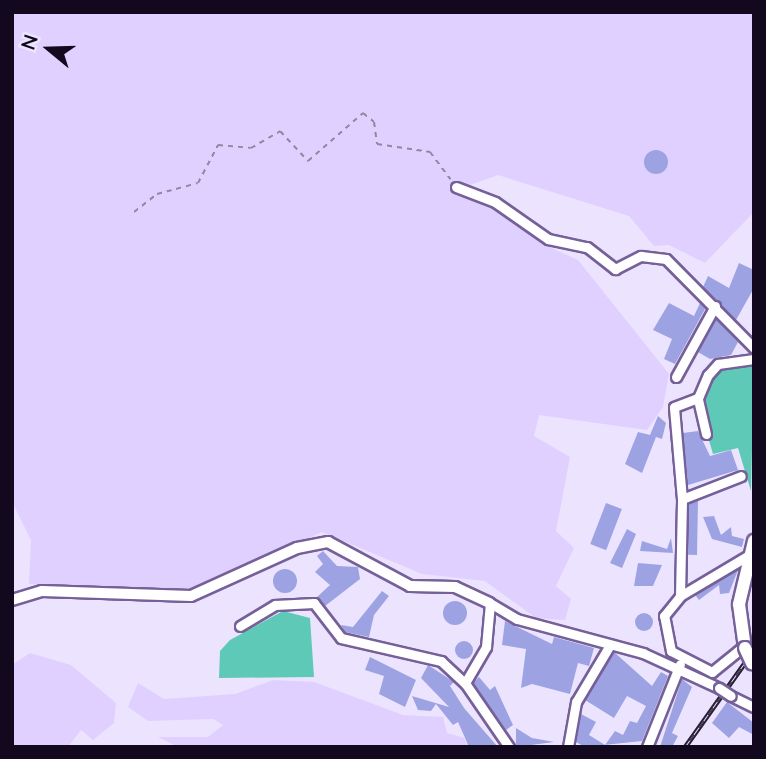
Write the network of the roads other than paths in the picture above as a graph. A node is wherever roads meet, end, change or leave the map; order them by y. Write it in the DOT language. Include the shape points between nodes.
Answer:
graph roads {
  1 [pos="456,187"];
  2 [pos="715,306"];
  3 [pos="754,348"];
  4 [pos="754,359"];
  5 [pos="676,377"];
  6 [pos="698,398"];
  7 [pos="706,434"];
  8 [pos="741,476"];
  9 [pos="682,499"];
  10 [pos="754,541"];
  11 [pos="749,555"];
  12 [pos="680,596"];
  13 [pos="12,600"];
  14 [pos="490,603"];
  15 [pos="240,626"];
  16 [pos="610,645"];
  17 [pos="744,647"];
  18 [pos="680,664"];
  19 [pos="753,665"];
  20 [pos="465,683"];
  21 [pos="754,707"];
  22 [pos="509,747"];
  23 [pos="568,747"];
  24 [pos="647,747"];
  1 -- 2 [label="street" via="495,202 548,239 587,247 615,269 641,256 666,259"];
  2 -- 3 [label="street"];
  2 -- 5 [label="street"];
  4 -- 6 [label="street" via="718,365"];
  6 -- 7 [label="street"];
  6 -- 9 [label="street" via="674,407"];
  8 -- 9 [label="street"];
  9 -- 12 [label="street"];
  10 -- 11 [label="main road"];
  11 -- 12 [label="street"];
  11 -- 17 [label="main road" via="739,604"];
  12 -- 18 [label="street" via="664,615 664,632"];
  13 -- 14 [label="street" via="42,591 191,596 297,548 328,542 410,586 455,587"];
  14 -- 16 [label="street" via="517,619"];
  14 -- 20 [label="street" via="486,647"];
  15 -- 20 [label="street" via="275,605 314,603 341,638 441,662"];
  16 -- 18 [label="street"];
  16 -- 23 [label="street" via="576,702"];
  17 -- 18 [label="street" via="712,672"];
  17 -- 19 [label="main road, bridge"];
  18 -- 21 [label="street, bridge"];
  18 -- 24 [label="street"];
  20 -- 22 [label="street"];
}
